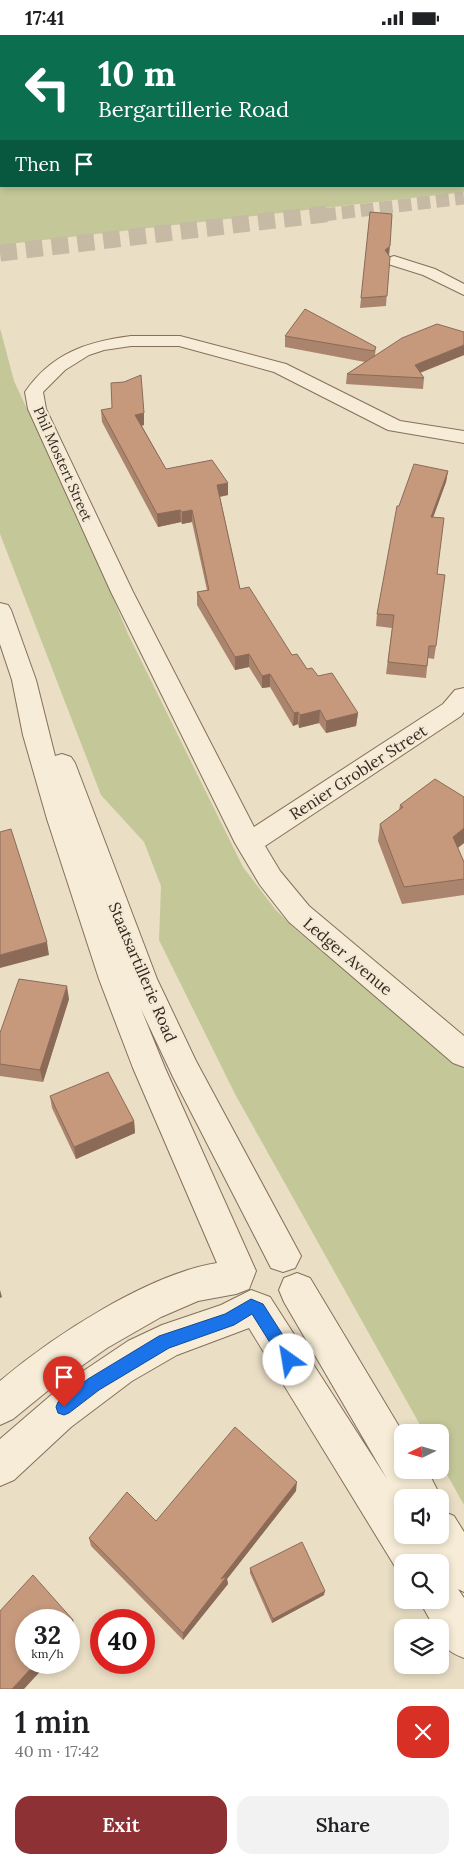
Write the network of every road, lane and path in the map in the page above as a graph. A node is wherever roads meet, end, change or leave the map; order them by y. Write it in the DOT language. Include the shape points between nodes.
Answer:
graph roads {
  1 [pos="394,261"];
  2 [pos="464,290"];
  3 [pos="464,437"];
  4 [pos="0,610"];
  5 [pos="24,680"];
  6 [pos="464,696"];
  7 [pos="249,843"];
  8 [pos="464,1054"];
  9 [pos="283,1255"];
  10 [pos="297,1290"];
  11 [pos="246,1291"];
  12 [pos="0,1406"];
  13 [pos="394,1454"];
  14 [pos="0,1466"];
  15 [pos="448,1544"];
  16 [pos="411,1554"];
  17 [pos="464,1571"];
  18 [pos="446,1609"];
  19 [pos="464,1637"];
  1 -- 2 [label="street" via="430,272"];
  3 -- 7 [label="street, Phil Mostert Street" via="395,426 280,368 180,341 130,341 83,351 59,366 34,392 37,409 122,592"];
  4 -- 5 [label="street, Staatsartillerie Road"];
  5 -- 9 [label="street, Staatsartillerie Road" via="51,730 142,979 184,1068"];
  5 -- 11 [label="street, Staatsartillerie Road" via="60,819 114,979"];
  6 -- 7 [label="street, Renier Grobler Street" via="444,715"];
  7 -- 8 [label="street, Ledger Avenue" via="270,878 300,915"];
  9 -- 10 [label="street" via="296,1270"];
  9 -- 11 [label="street" via="270,1251 256,1253 245,1260"];
  10 -- 11 [label="street" via="290,1301 278,1309 264,1311"];
  10 -- 13 [label="street"];
  11 -- 12 [label="street" via="198,1284 146,1307 73,1351"];
  11 -- 14 [label="street" via="229,1320 165,1342 93,1384 49,1419"];
  11 -- 16 [label="street, Staatsartillerie Road"];
  15 -- 17 [label="street"];
  18 -- 19 [label="street"];
}
